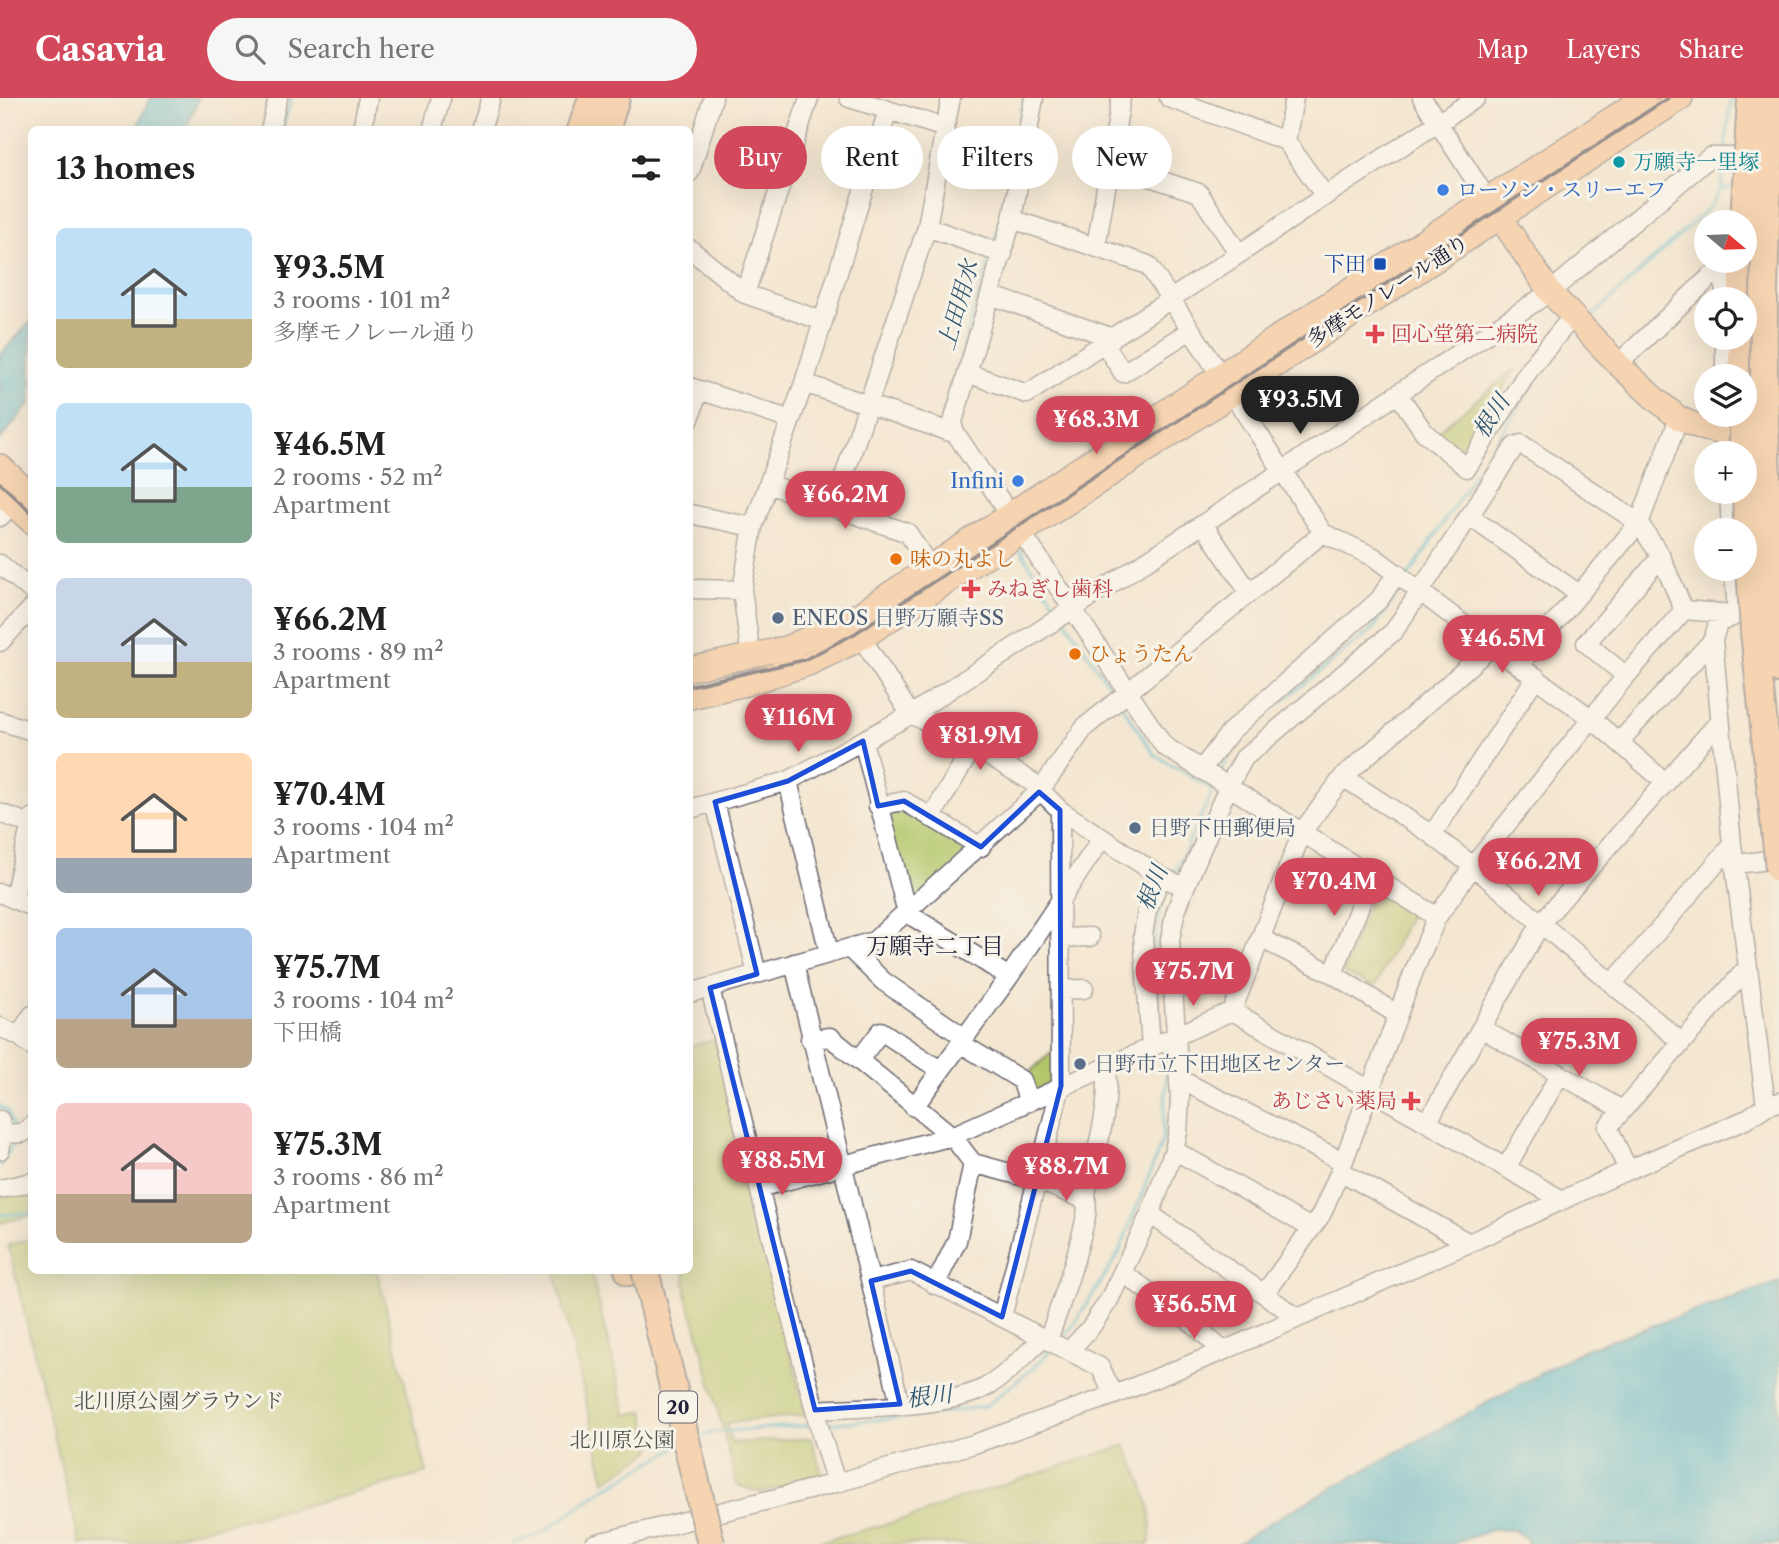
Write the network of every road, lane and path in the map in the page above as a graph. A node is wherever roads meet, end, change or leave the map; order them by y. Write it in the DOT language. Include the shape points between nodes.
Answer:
graph roads {
  1 [pos="278,98"];
  2 [pos="368,98"];
  3 [pos="441,98"];
  4 [pos="491,98"];
  5 [pos="592,98"];
  6 [pos="616,98"];
  7 [pos="713,98"];
  8 [pos="809,98"];
  9 [pos="849,98"];
  10 [pos="951,98"];
  11 [pos="1034,98"];
  12 [pos="1121,98"];
  13 [pos="1169,98"];
  14 [pos="1294,98"];
  15 [pos="1422,98"];
  16 [pos="1476,98"];
  17 [pos="1644,98"];
  18 [pos="1681,98"];
  19 [pos="1751,98"];
  20 [pos="1775,98"];
  21 [pos="1207,105"];
  22 [pos="888,110"];
  23 [pos="1438,123"];
  24 [pos="271,126"];
  25 [pos="363,126"];
  26 [pos="433,126"];
  27 [pos="482,126"];
  28 [pos="582,126"];
  29 [pos="607,126"];
  30 [pos="939,126"];
  31 [pos="945,126"];
  32 [pos="1116,126"];
  33 [pos="1286,141"];
  34 [pos="1779,158"];
  35 [pos="693,162"];
  36 [pos="937,172"];
  37 [pos="1172,185"];
  38 [pos="1106,189"];
  39 [pos="1325,196"];
  40 [pos="1488,199"];
  41 [pos="1745,210"];
  42 [pos="1500,218"];
  43 [pos="1012,219"];
  44 [pos="927,227"];
  45 [pos="1096,247"];
  46 [pos="996,251"];
  47 [pos="693,252"];
  48 [pos="1239,254"];
  49 [pos="1699,287"];
  50 [pos="1724,287"];
  51 [pos="1550,292"];
  52 [pos="1694,292"];
  53 [pos="745,295"];
  54 [pos="990,295"];
  55 [pos="1170,300"];
  56 [pos="823,321"];
  57 [pos="1579,324"];
  58 [pos="1191,330"];
  59 [pos="1108,340"];
  60 [pos="1618,364"];
  61 [pos="967,373"];
  62 [pos="804,383"];
  63 [pos="1226,385"];
  64 [pos="694,388"];
  65 [pos="1398,394"];
  66 [pos="869,404"];
  67 [pos="1679,418"];
  68 [pos="791,421"];
  69 [pos="946,430"];
  70 [pos="1730,439"];
  71 [pos="1779,442"];
  72 [pos="0,466"];
  73 [pos="1282,472"];
  74 [pos="768,484"];
  75 [pos="14,498"];
  76 [pos="1747,504"];
  77 [pos="834,507"];
  78 [pos="693,515"];
  79 [pos="1469,516"];
  80 [pos="28,517"];
  81 [pos="1016,523"];
  82 [pos="1639,523"];
  83 [pos="1203,524"];
  84 [pos="753,527"];
  85 [pos="1323,533"];
  86 [pos="1661,557"];
  87 [pos="0,564"];
  88 [pos="930,568"];
  89 [pos="1740,581"];
  90 [pos="1409,582"];
  91 [pos="28,588"];
  92 [pos="693,589"];
  93 [pos="742,590"];
  94 [pos="1249,592"];
  95 [pos="1578,594"];
  96 [pos="1684,610"];
  97 [pos="28,612"];
  98 [pos="1066,612"];
  99 [pos="1761,622"];
  100 [pos="856,629"];
  101 [pos="1713,639"];
  102 [pos="0,642"];
  103 [pos="1492,646"];
  104 [pos="751,657"];
  105 [pos="1520,664"];
  106 [pos="693,668"];
  107 [pos="1779,669"];
  108 [pos="1626,676"];
  109 [pos="1536,677"];
  110 [pos="693,696"];
  111 [pos="1122,697"];
  112 [pos="912,714"];
  113 [pos="1592,719"];
  114 [pos="0,721"];
  115 [pos="1719,722"];
  116 [pos="28,730"];
  117 [pos="863,741"];
  118 [pos="1620,741"];
  119 [pos="974,746"];
  120 [pos="1201,770"];
  121 [pos="1343,777"];
  122 [pos="788,781"];
  123 [pos="1666,783"];
  124 [pos="1228,787"];
  125 [pos="1039,792"];
  126 [pos="715,802"];
  127 [pos="878,806"];
  128 [pos="693,808"];
  129 [pos="1060,810"];
  130 [pos="0,813"];
  131 [pos="931,818"];
  132 [pos="28,820"];
  133 [pos="28,830"];
  134 [pos="1302,832"];
  135 [pos="1432,835"];
  136 [pos="1102,838"];
  137 [pos="1732,845"];
  138 [pos="981,847"];
  139 [pos="1778,863"];
  140 [pos="1735,864"];
  141 [pos="1473,866"];
  142 [pos="1161,877"];
  143 [pos="1371,877"];
  144 [pos="1185,887"];
  145 [pos="7,896"];
  146 [pos="1059,902"];
  147 [pos="28,906"];
  148 [pos="906,913"];
  149 [pos="1437,917"];
  150 [pos="1541,923"];
  151 [pos="1090,937"];
  152 [pos="1060,938"];
  153 [pos="1262,939"];
  154 [pos="849,948"];
  155 [pos="829,953"];
  156 [pos="794,963"];
  157 [pos="1747,968"];
  158 [pos="757,974"];
  159 [pos="1333,974"];
  160 [pos="1009,977"];
  161 [pos="1612,984"];
  162 [pos="710,988"];
  163 [pos="1084,989"];
  164 [pos="1061,990"];
  165 [pos="693,992"];
  166 [pos="1232,1012"];
  167 [pos="1398,1015"];
  168 [pos="0,1027"];
  169 [pos="1481,1028"];
  170 [pos="810,1039"];
  171 [pos="25,1041"];
  172 [pos="962,1041"];
  173 [pos="1163,1042"];
  174 [pos="1681,1042"];
  175 [pos="859,1060"];
  176 [pos="1106,1067"];
  177 [pos="940,1070"];
  178 [pos="1560,1074"];
  179 [pos="1179,1079"];
  180 [pos="1061,1086"];
  181 [pos="1369,1091"];
  182 [pos="1029,1102"];
  183 [pos="1772,1104"];
  184 [pos="914,1107"];
  185 [pos="1622,1110"];
  186 [pos="1427,1124"];
  187 [pos="28,1129"];
  188 [pos="1,1134"];
  189 [pos="952,1136"];
  190 [pos="1174,1150"];
  191 [pos="973,1163"];
  192 [pos="844,1166"];
  193 [pos="1341,1166"];
  194 [pos="1506,1168"];
  195 [pos="1628,1170"];
  196 [pos="1036,1180"];
  197 [pos="28,1183"];
  198 [pos="760,1188"];
  199 [pos="0,1189"];
  200 [pos="1086,1200"];
  201 [pos="1562,1200"];
  202 [pos="1150,1213"];
  203 [pos="1311,1228"];
  204 [pos="1469,1243"];
  205 [pos="1123,1273"];
  206 [pos="635,1274"];
  207 [pos="635,1274"];
  208 [pos="871,1281"];
  209 [pos="935,1285"];
  210 [pos="1264,1294"];
  211 [pos="1002,1317"];
  212 [pos="1298,1318"];
  213 [pos="1055,1344"];
  214 [pos="1223,1350"];
  215 [pos="1114,1395"];
  216 [pos="900,1404"];
  217 [pos="816,1413"];
  218 [pos="836,1483"];
  219 [pos="594,1544"];
  220 [pos="694,1544"];
  221 [pos="711,1544"];
  1 -- 24 [label="street"];
  2 -- 25 [label="street"];
  3 -- 26 [label="street"];
  4 -- 27 [label="street"];
  5 -- 28 [label="highway"];
  6 -- 29 [label="highway"];
  7 -- 35 [label="street"];
  8 -- 53 [label="street"];
  9 -- 22 [label="street"];
  10 -- 31 [label="street"];
  11 -- 43 [label="street"];
  12 -- 32 [label="street"];
  13 -- 21 [label="street"];
  14 -- 33 [label="street"];
  15 -- 23 [label="street"];
  16 -- 23 [label="street"];
  17 -- 40 [label="main road, 多摩モノレール通り"];
  18 -- 42 [label="main road, 多摩モノレール通り"];
  19 -- 41 [label="highway, bridge"];
  20 -- 99 [label="highway, bridge" via="1764,274"];
  21 -- 33 [label="street"];
  22 -- 30 [label="street"];
  22 -- 56 [label="street"];
  23 -- 39 [label="street"];
  23 -- 40 [label="street"];
  33 -- 39 [label="street"];
  34 -- 51 [label="street" via="1710,157"];
  36 -- 44 [label="street"];
  37 -- 48 [label="street" via="1199,194"];
  38 -- 45 [label="street"];
  39 -- 48 [label="street"];
  40 -- 42 [label="main road"];
  40 -- 63 [label="main road, 多摩モノレール通り"];
  42 -- 51 [label="main road"];
  42 -- 63 [label="main road, 多摩モノレール通り"];
  43 -- 45 [label="street"];
  43 -- 46 [label="street"];
  44 -- 46 [label="street"];
  44 -- 66 [label="street"];
  45 -- 55 [label="street" via="1148,265"];
  46 -- 54 [label="street"];
  47 -- 53 [label="street"];
  48 -- 55 [label="street"];
  49 -- 50 [label="street" via="1719,272"];
  51 -- 57 [label="main road"];
  51 -- 65 [label="street"];
  52 -- 60 [label="street"];
  53 -- 56 [label="street"];
  54 -- 59 [label="street"];
  54 -- 61 [label="street"];
  55 -- 58 [label="street"];
  55 -- 59 [label="street"];
  56 -- 62 [label="street"];
  57 -- 60 [label="main road"];
  57 -- 65 [label="street" via="1531,367 1467,468 1424,432"];
  58 -- 59 [label="street" via="1123,373"];
  58 -- 63 [label="street"];
  59 -- 61 [label="street" via="1027,394"];
  60 -- 67 [label="main road"];
  61 -- 69 [label="street" via="953,422"];
  62 -- 66 [label="street"];
  62 -- 68 [label="street"];
  63 -- 73 [label="street"];
  63 -- 81 [label="main road, 多摩モノレール通り"];
  64 -- 68 [label="street"];
  65 -- 73 [label="street"];
  66 -- 69 [label="street"];
  66 -- 77 [label="street"];
  67 -- 70 [label="main road"];
  67 -- 82 [label="street"];
  68 -- 74 [label="street"];
  69 -- 81 [label="street"];
  70 -- 71 [label="main road"];
  72 -- 75 [label="main road"];
  73 -- 83 [label="street"];
  73 -- 85 [label="street"];
  74 -- 77 [label="street"];
  74 -- 84 [label="street"];
  75 -- 80 [label="main road"];
  76 -- 99 [label="highway, bridge"];
  77 -- 88 [label="street" via="908,533"];
  78 -- 84 [label="street"];
  79 -- 82 [label="street" via="1515,446 1521,444"];
  79 -- 90 [label="street"];
  79 -- 95 [label="street"];
  81 -- 88 [label="main road, 多摩モノレール通り"];
  81 -- 98 [label="street"];
  81 -- 100 [label="main road, 多摩モノレール通り"];
  82 -- 86 [label="street"];
  82 -- 95 [label="street"];
  83 -- 94 [label="street"];
  83 -- 98 [label="street"];
  84 -- 93 [label="street"];
  85 -- 90 [label="street" via="1374,556"];
  85 -- 94 [label="street"];
  86 -- 96 [label="street"];
  86 -- 108 [label="street" via="1586,643"];
  87 -- 91 [label="street"];
  88 -- 100 [label="main road, 多摩モノレール通り"];
  89 -- 99 [label="street"];
  90 -- 103 [label="street"];
  90 -- 120 [label="street" via="1379,600 1231,731"];
  90 -- 124 [label="street" via="1394,631 1244,758"];
  92 -- 93 [label="street"];
  93 -- 104 [label="street"];
  94 -- 111 [label="street"];
  95 -- 105 [label="street"];
  96 -- 99 [label="street"];
  96 -- 108 [label="street"];
  97 -- 102 [label="street"];
  98 -- 111 [label="street"];
  98 -- 112 [label="street"];
  99 -- 101 [label="street" via="1717,623"];
  99 -- 107 [label="highway"];
  99 -- 139 [label="highway"];
  100 -- 104 [label="main road, 多摩モノレール通り"];
  100 -- 110 [label="main road, 多摩モノレール通り" via="808,664"];
  100 -- 112 [label="street"];
  101 -- 115 [label="street"];
  101 -- 118 [label="street"];
  103 -- 105 [label="street"];
  103 -- 121 [label="street"];
  104 -- 106 [label="main road, 多摩モノレール通り"];
  105 -- 109 [label="street"];
  108 -- 113 [label="street"];
  109 -- 113 [label="street"];
  109 -- 135 [label="street"];
  111 -- 120 [label="street" via="1164,746"];
  111 -- 125 [label="street" via="1085,727"];
  112 -- 117 [label="street"];
  112 -- 119 [label="street"];
  113 -- 118 [label="street"];
  113 -- 141 [label="street"];
  114 -- 116 [label="street"];
  115 -- 123 [label="street"];
  115 -- 137 [label="street"];
  117 -- 122 [label="street"];
  117 -- 127 [label="street"];
  118 -- 123 [label="street"];
  119 -- 125 [label="street" via="1032,782"];
  119 -- 131 [label="street"];
  120 -- 124 [label="street"];
  121 -- 134 [label="street"];
  121 -- 135 [label="street"];
  122 -- 126 [label="street"];
  122 -- 155 [label="street"];
  123 -- 150 [label="street"];
  124 -- 134 [label="street"];
  124 -- 144 [label="street"];
  125 -- 129 [label="street"];
  125 -- 138 [label="street"];
  126 -- 128 [label="street"];
  126 -- 158 [label="street"];
  127 -- 131 [label="street" via="904,801"];
  127 -- 148 [label="street"];
  129 -- 136 [label="street"];
  129 -- 146 [label="street"];
  130 -- 132 [label="street"];
  131 -- 138 [label="street"];
  133 -- 145 [label="street"];
  134 -- 143 [label="street"];
  134 -- 153 [label="street"];
  135 -- 141 [label="street"];
  136 -- 142 [label="street"];
  136 -- 146 [label="street"];
  137 -- 140 [label="street"];
  137 -- 161 [label="street"];
  138 -- 148 [label="street"];
  139 -- 140 [label="street"];
  140 -- 157 [label="street"];
  141 -- 149 [label="street"];
  141 -- 150 [label="street"];
  142 -- 144 [label="street"];
  142 -- 173 [label="street" via="1143,935"];
  143 -- 149 [label="street"];
  143 -- 159 [label="street"];
  144 -- 173 [label="street" via="1170,940"];
  145 -- 147 [label="street"];
  146 -- 152 [label="street"];
  146 -- 160 [label="street"];
  148 -- 154 [label="street" via="874,941"];
  148 -- 160 [label="street"];
  149 -- 167 [label="street"];
  150 -- 161 [label="street"];
  150 -- 169 [label="street"];
  151 -- 152 [label="street"];
  152 -- 164 [label="street"];
  153 -- 159 [label="street"];
  153 -- 166 [label="street"];
  154 -- 155 [label="street"];
  154 -- 172 [label="street" via="883,981"];
  155 -- 156 [label="street"];
  156 -- 158 [label="street"];
  156 -- 170 [label="street"];
  157 -- 174 [label="street"];
  157 -- 183 [label="street"];
  158 -- 162 [label="street"];
  159 -- 167 [label="street"];
  160 -- 172 [label="street"];
  161 -- 174 [label="street"];
  162 -- 165 [label="street"];
  162 -- 198 [label="street"];
  163 -- 164 [label="street"];
  164 -- 180 [label="street"];
  166 -- 173 [label="street"];
  166 -- 181 [label="street"];
  167 -- 181 [label="street"];
  168 -- 171 [label="street"];
  169 -- 178 [label="street"];
  169 -- 186 [label="street"];
  170 -- 175 [label="street" via="830,1037"];
  170 -- 192 [label="street"];
  172 -- 177 [label="street"];
  172 -- 182 [label="street" via="1021,1080"];
  173 -- 176 [label="street"];
  173 -- 179 [label="street"];
  174 -- 185 [label="street"];
  175 -- 177 [label="street" via="881,1031"];
  175 -- 184 [label="street"];
  176 -- 180 [label="street"];
  176 -- 200 [label="street" via="1108,1081"];
  177 -- 184 [label="street"];
  178 -- 185 [label="street"];
  178 -- 194 [label="street"];
  179 -- 190 [label="street" via="1180,1116"];
  179 -- 193 [label="street"];
  180 -- 182 [label="street"];
  180 -- 196 [label="street"];
  181 -- 186 [label="street"];
  181 -- 193 [label="street"];
  182 -- 189 [label="street"];
  183 -- 195 [label="street"];
  184 -- 189 [label="street"];
  185 -- 195 [label="street" via="1608,1127"];
  186 -- 194 [label="street"];
  187 -- 188 [label="street"];
  189 -- 191 [label="street"];
  189 -- 192 [label="street"];
  190 -- 202 [label="street"];
  190 -- 203 [label="street"];
  191 -- 196 [label="street"];
  191 -- 209 [label="street" via="957,1241"];
  192 -- 198 [label="street"];
  192 -- 208 [label="street"];
  193 -- 203 [label="street"];
  193 -- 204 [label="street"];
  194 -- 201 [label="street"];
  195 -- 201 [label="street"];
  196 -- 200 [label="street"];
  196 -- 211 [label="street"];
  197 -- 199 [label="street"];
  198 -- 217 [label="street"];
  200 -- 213 [label="street" via="1087,1213"];
  201 -- 204 [label="street"];
  202 -- 205 [label="street"];
  202 -- 210 [label="street"];
  203 -- 210 [label="street"];
  204 -- 212 [label="street"];
  205 -- 213 [label="street" via="1100,1316"];
  205 -- 214 [label="street"];
  206 -- 220 [label="highway, 20"];
  207 -- 221 [label="highway, 20, bridge"];
  208 -- 209 [label="street" via="911,1271"];
  208 -- 216 [label="street"];
  209 -- 211 [label="street"];
  210 -- 212 [label="street"];
  211 -- 213 [label="street"];
  212 -- 214 [label="street"];
  213 -- 215 [label="street" via="1100,1367"];
  213 -- 216 [label="street" via="977,1392 943,1401"];
  214 -- 215 [label="street"];
  215 -- 218 [label="street" via="974,1444"];
  216 -- 217 [label="street"];
  217 -- 218 [label="street"];
  218 -- 219 [label="street"];
}
